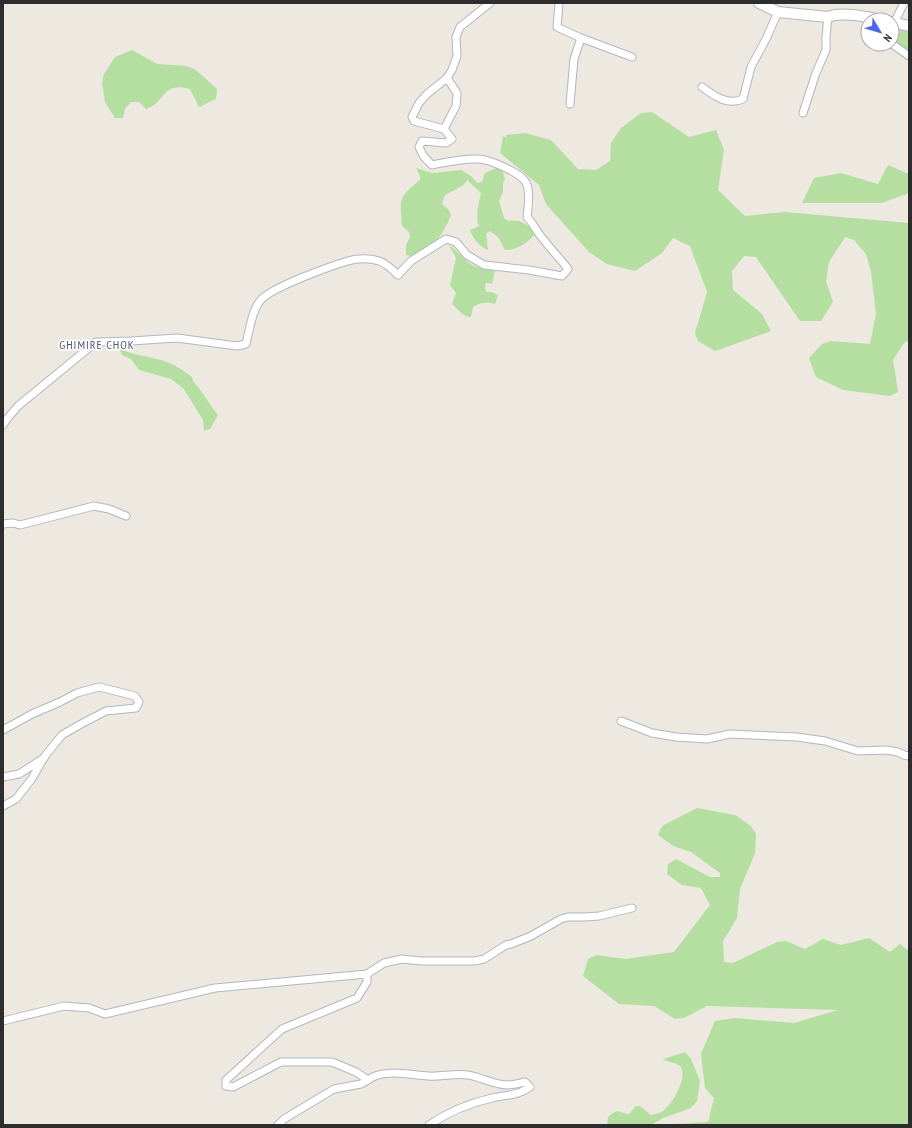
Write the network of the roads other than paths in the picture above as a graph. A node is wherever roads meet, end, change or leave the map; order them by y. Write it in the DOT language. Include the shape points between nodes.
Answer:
graph roads {
  1 [pos="490,3"];
  2 [pos="559,3"];
  3 [pos="759,3"];
  4 [pos="904,3"];
  5 [pos="778,12"];
  6 [pos="899,12"];
  7 [pos="828,17"];
  8 [pos="860,17"];
  9 [pos="581,38"];
  10 [pos="900,50"];
  11 [pos="909,56"];
  12 [pos="632,57"];
  13 [pos="447,78"];
  14 [pos="702,87"];
  15 [pos="570,104"];
  16 [pos="803,113"];
  17 [pos="444,129"];
  18 [pos="3,426"];
  19 [pos="126,516"];
  20 [pos="3,524"];
  21 [pos="622,721"];
  22 [pos="3,730"];
  23 [pos="45,756"];
  24 [pos="909,756"];
  25 [pos="3,777"];
  26 [pos="3,806"];
  27 [pos="632,908"];
  28 [pos="366,974"];
  29 [pos="3,1021"];
  30 [pos="368,1080"];
  31 [pos="278,1125"];
  32 [pos="429,1125"];
  1 -- 13 [label="street" via="460,27 456,37 458,56"];
  2 -- 9 [label="street" via="557,27"];
  3 -- 5 [label="main road"];
  4 -- 6 [label="street"];
  5 -- 7 [label="main road"];
  5 -- 14 [label="street" via="751,68 743,99 736,102 724,101"];
  7 -- 8 [label="main road" via="834,14"];
  7 -- 16 [label="street" via="826,50"];
  9 -- 12 [label="street"];
  9 -- 15 [label="street" via="574,59"];
  10 -- 11 [label="street"];
  13 -- 17 [label="street" via="456,93 456,106"];
  13 -- 17 [label="street" via="419,104 412,117 414,121"];
  17 -- 18 [label="street" via="452,139 446,143 422,141 419,147 424,157 432,165 478,158 490,160 525,181 529,193 527,217 568,270 562,276 484,265 467,255 456,242 446,239 411,261 398,275 379,261 349,261 309,275 260,300 246,344 236,346 177,338 96,342 18,406"];
  19 -- 20 [label="street" via="94,506 20,525"];
  21 -- 24 [label="street" via="652,733 676,736 707,739 730,734 797,736 858,751 886,750"];
  22 -- 23 [label="street" via="78,693 99,687 135,696 139,702 136,708 106,711 81,724 62,735"];
  23 -- 25 [label="street" via="19,774"];
  23 -- 26 [label="street" via="16,799"];
  27 -- 28 [label="street" via="599,916 562,919 525,939 506,945 484,959 402,959 384,963"];
  28 -- 29 [label="street" via="214,988 105,1014 89,1008 64,1006"];
  28 -- 30 [label="street" via="367,982 357,998 282,1029 226,1080 226,1086 233,1087 281,1062 332,1062"];
  30 -- 31 [label="street" via="361,1084 334,1089"];
  30 -- 32 [label="street" via="374,1075 409,1073 429,1076 469,1075 507,1085 525,1082 530,1087 520,1093 492,1098 448,1113"];
}
